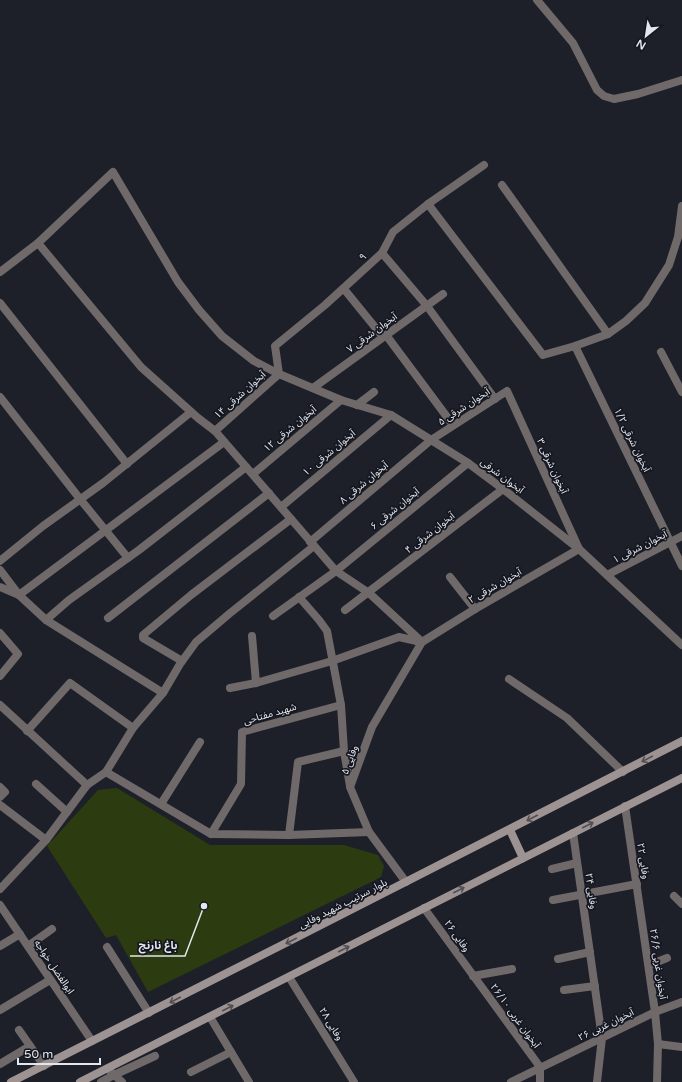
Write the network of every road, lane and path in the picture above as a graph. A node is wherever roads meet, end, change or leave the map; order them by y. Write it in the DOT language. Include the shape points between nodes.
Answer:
graph roads {
  1 [pos="537,0"];
  2 [pos="682,80"];
  3 [pos="484,165"];
  4 [pos="502,185"];
  5 [pos="428,204"];
  6 [pos="682,206"];
  7 [pos="38,243"];
  8 [pos="382,253"];
  9 [pos="0,272"];
  10 [pos="344,289"];
  11 [pos="443,294"];
  12 [pos="0,303"];
  13 [pos="427,306"];
  14 [pos="608,334"];
  15 [pos="384,336"];
  16 [pos="575,346"];
  17 [pos="661,352"];
  18 [pos="279,374"];
  19 [pos="312,388"];
  20 [pos="507,391"];
  21 [pos="374,392"];
  22 [pos="682,392"];
  23 [pos="0,397"];
  24 [pos="495,399"];
  25 [pos="341,400"];
  26 [pos="357,405"];
  27 [pos="191,412"];
  28 [pos="391,415"];
  29 [pos="453,425"];
  30 [pos="215,431"];
  31 [pos="431,440"];
  32 [pos="224,442"];
  33 [pos="468,463"];
  34 [pos="127,464"];
  35 [pos="246,467"];
  36 [pos="253,474"];
  37 [pos="503,489"];
  38 [pos="269,493"];
  39 [pos="80,499"];
  40 [pos="281,507"];
  41 [pos="291,519"];
  42 [pos="105,530"];
  43 [pos="682,536"];
  44 [pos="670,542"];
  45 [pos="312,544"];
  46 [pos="579,549"];
  47 [pos="128,558"];
  48 [pos="0,560"];
  49 [pos="682,566"];
  50 [pos="0,570"];
  51 [pos="336,571"];
  52 [pos="607,575"];
  53 [pos="450,577"];
  54 [pos="0,587"];
  55 [pos="369,593"];
  56 [pos="18,595"];
  57 [pos="299,597"];
  58 [pos="475,609"];
  59 [pos="345,610"];
  60 [pos="273,616"];
  61 [pos="108,618"];
  62 [pos="46,620"];
  63 [pos="0,633"];
  64 [pos="252,636"];
  65 [pos="422,642"];
  66 [pos="682,645"];
  67 [pos="182,661"];
  68 [pos="332,661"];
  69 [pos="0,676"];
  70 [pos="509,679"];
  71 [pos="256,683"];
  72 [pos="230,688"];
  73 [pos="163,693"];
  74 [pos="341,705"];
  75 [pos="0,706"];
  76 [pos="133,728"];
  77 [pos="27,731"];
  78 [pos="682,741"];
  79 [pos="200,742"];
  80 [pos="344,751"];
  81 [pos="106,772"];
  82 [pos="623,772"];
  83 [pos="682,778"];
  84 [pos="36,784"];
  85 [pos="87,785"];
  86 [pos="0,787"];
  87 [pos="350,787"];
  88 [pos="0,797"];
  89 [pos="161,804"];
  90 [pos="0,805"];
  91 [pos="625,806"];
  92 [pos="67,812"];
  93 [pos="510,830"];
  94 [pos="369,832"];
  95 [pos="573,833"];
  96 [pos="211,834"];
  97 [pos="289,835"];
  98 [pos="46,840"];
  99 [pos="523,858"];
  100 [pos="577,864"];
  101 [pos="552,869"];
  102 [pos="406,882"];
  103 [pos="636,884"];
  104 [pos="0,889"];
  105 [pos="582,895"];
  106 [pos="674,896"];
  107 [pos="553,900"];
  108 [pos="0,904"];
  109 [pos="682,904"];
  110 [pos="424,908"];
  111 [pos="642,919"];
  112 [pos="52,929"];
  113 [pos="20,934"];
  114 [pos="0,946"];
  115 [pos="28,946"];
  116 [pos="107,947"];
  117 [pos="590,952"];
  118 [pos="666,958"];
  119 [pos="558,959"];
  120 [pos="649,965"];
  121 [pos="512,969"];
  122 [pos="473,976"];
  123 [pos="289,977"];
  124 [pos="50,980"];
  125 [pos="595,986"];
  126 [pos="564,990"];
  127 [pos="682,1002"];
  128 [pos="0,1010"];
  129 [pos="655,1012"];
  130 [pos="149,1013"];
  131 [pos="210,1017"];
  132 [pos="19,1030"];
  133 [pos="602,1038"];
  134 [pos="92,1041"];
  135 [pos="658,1044"];
  136 [pos="30,1046"];
  137 [pos="682,1047"];
  138 [pos="231,1052"];
  139 [pos="155,1056"];
  140 [pos="0,1064"];
  141 [pos="44,1066"];
  142 [pos="540,1067"];
  143 [pos="108,1068"];
  144 [pos="191,1072"];
  145 [pos="114,1075"];
  146 [pos="11,1082"];
  147 [pos="80,1082"];
  148 [pos="101,1082"];
  149 [pos="122,1082"];
  150 [pos="249,1082"];
  151 [pos="354,1082"];
  152 [pos="511,1082"];
  153 [pos="540,1082"];
  154 [pos="596,1082"];
  155 [pos="657,1082"];
  1 -- 2 [label="street" via="573,43 597,90 604,96 614,99"];
  3 -- 5 [label="street, ۹"];
  4 -- 14 [label="street"];
  5 -- 8 [label="street, ۹" via="393,232"];
  5 -- 16 [label="street" via="543,355"];
  6 -- 14 [label="street" via="678,237 669,265 645,302"];
  7 -- 9 [label="street"];
  7 -- 18 [label="street, آبخوان شرقی" via="113,172 178,282 199,310 222,336 254,361"];
  7 -- 27 [label="street" via="141,367"];
  8 -- 10 [label="street, ۹"];
  8 -- 13 [label="street"];
  10 -- 15 [label="street"];
  10 -- 18 [label="street, ۹" via="275,346"];
  11 -- 13 [label="street, آبخوان شرقی ۷"];
  12 -- 34 [label="street"];
  13 -- 15 [label="street, آبخوان شرقی ۷"];
  13 -- 24 [label="street"];
  14 -- 16 [label="street"];
  15 -- 19 [label="street, آبخوان شرقی ۷"];
  15 -- 29 [label="street"];
  16 -- 44 [label="street, آبخوان شرقی ۱/۲"];
  17 -- 22 [label="street"];
  18 -- 19 [label="street, آبخوان شرقی"];
  18 -- 30 [label="street, آبخوان شرقی ۱۴"];
  19 -- 25 [label="street, آبخوان شرقی"];
  20 -- 24 [label="street, آبخوان شرقی ۵"];
  20 -- 46 [label="street, آبخوان شرقی ۳"];
  21 -- 26 [label="street"];
  23 -- 39 [label="street"];
  24 -- 29 [label="street, آبخوان شرقی ۵"];
  25 -- 26 [label="street, آبخوان شرقی"];
  25 -- 36 [label="street, آبخوان شرقی ۱۲"];
  26 -- 28 [label="street, آبخوان شرقی"];
  27 -- 30 [label="street"];
  27 -- 34 [label="street"];
  28 -- 31 [label="street, آبخوان شرقی"];
  28 -- 40 [label="street, آبخوان شرقی ۱۰"];
  29 -- 31 [label="street, آبخوان شرقی ۵"];
  30 -- 32 [label="street"];
  31 -- 33 [label="street, آبخوان شرقی"];
  31 -- 45 [label="street, آبخوان شرقی ۸"];
  32 -- 35 [label="street"];
  32 -- 42 [label="street"];
  33 -- 37 [label="street, آبخوان شرقی"];
  33 -- 51 [label="street, آبخوان شرقی ۶"];
  34 -- 39 [label="street"];
  35 -- 36 [label="street"];
  35 -- 47 [label="street"];
  36 -- 38 [label="street"];
  37 -- 46 [label="street, آبخوان شرقی"];
  37 -- 55 [label="street, آبخوان شرقی ۴"];
  38 -- 40 [label="street"];
  38 -- 61 [label="street"];
  39 -- 42 [label="street"];
  39 -- 48 [label="street"];
  40 -- 41 [label="street"];
  41 -- 45 [label="street"];
  41 -- 67 [label="street" via="143,635 143,638"];
  42 -- 47 [label="street"];
  42 -- 56 [label="street"];
  43 -- 44 [label="street, آبخوان شرقی ۱"];
  44 -- 49 [label="street, آبخوان شرقی ۱/۲"];
  44 -- 52 [label="street, آبخوان شرقی ۱"];
  45 -- 51 [label="street"];
  45 -- 67 [label="street, آبخوان شرقی ۸" via="196,642"];
  46 -- 52 [label="street, آبخوان شرقی"];
  46 -- 58 [label="street, آبخوان شرقی ۲"];
  47 -- 62 [label="street" via="69,600"];
  50 -- 56 [label="street"];
  51 -- 55 [label="street"];
  51 -- 57 [label="street, آبخوان شرقی ۶"];
  52 -- 66 [label="street, آبخوان شرقی"];
  53 -- 58 [label="street"];
  54 -- 56 [label="street"];
  55 -- 59 [label="street, آبخوان شرقی ۴"];
  55 -- 65 [label="street"];
  56 -- 62 [label="street"];
  57 -- 60 [label="street, آبخوان شرقی ۶"];
  57 -- 68 [label="street" via="327,631"];
  58 -- 65 [label="street, آبخوان شرقی ۲"];
  62 -- 73 [label="street"];
  63 -- 69 [label="street" via="18,654"];
  64 -- 71 [label="street"];
  65 -- 68 [label="street" via="399,637"];
  65 -- 87 [label="street, وفایی ۵" via="372,727"];
  67 -- 73 [label="street, آبخوان شرقی ۸"];
  68 -- 71 [label="street"];
  68 -- 74 [label="street"];
  70 -- 82 [label="street" via="567,718"];
  71 -- 72 [label="street"];
  73 -- 76 [label="street, آبخوان شرقی ۸"];
  74 -- 80 [label="street"];
  74 -- 96 [label="street, شهید مفتاحی" via="242,732 241,784"];
  75 -- 77 [label="street"];
  76 -- 77 [label="street" via="70,683"];
  76 -- 81 [label="street, آبخوان شرقی ۸"];
  77 -- 85 [label="street"];
  78 -- 82 [label="main road, بلوار سرتیپ شهید وفایی, one-way"];
  79 -- 89 [label="street"];
  80 -- 87 [label="street"];
  80 -- 97 [label="street" via="298,762"];
  81 -- 85 [label="street"];
  81 -- 89 [label="street"];
  82 -- 93 [label="main road, بلوار سرتیپ شهید وفایی, one-way"];
  83 -- 91 [label="main road"];
  84 -- 92 [label="street"];
  85 -- 92 [label="street"];
  86 -- 88 [label="street" via="5,792"];
  87 -- 94 [label="street, وفایی ۵"];
  89 -- 96 [label="street"];
  90 -- 98 [label="street"];
  95 -- 91 [label="main road, one-way"];
  91 -- 103 [label="street, وفایی ۲۲"];
  92 -- 98 [label="street"];
  93 -- 99 [label="main road"];
  93 -- 102 [label="main road, بلوار سرتیپ شهید وفایی"];
  94 -- 97 [label="street"];
  94 -- 102 [label="street, وفایی ۵"];
  95 -- 99 [label="main road"];
  95 -- 100 [label="street, وفایی ۲۴"];
  96 -- 97 [label="street"];
  98 -- 104 [label="street"];
  110 -- 99 [label="main road, one-way"];
  100 -- 101 [label="street"];
  100 -- 105 [label="street, وفایی ۲۴"];
  102 -- 130 [label="main road, بلوار سرتیپ شهید وفایی, one-way"];
  103 -- 105 [label="street"];
  103 -- 111 [label="street, وفایی ۲۲"];
  105 -- 107 [label="street"];
  105 -- 117 [label="street, وفایی ۲۴"];
  106 -- 109 [label="street"];
  108 -- 113 [label="street, ابوالفضل خواجه"];
  110 -- 122 [label="street, وفایی ۲۶"];
  123 -- 110 [label="main road, one-way"];
  111 -- 120 [label="street, آبخوان غربی ۲۶/۶"];
  112 -- 115 [label="street"];
  113 -- 114 [label="street"];
  113 -- 115 [label="street, ابوالفضل خواجه"];
  115 -- 124 [label="street, ابوالفضل خواجه"];
  116 -- 130 [label="street"];
  117 -- 119 [label="street"];
  117 -- 125 [label="street, وفایی ۲۴"];
  118 -- 120 [label="street"];
  120 -- 129 [label="street, آبخوان غربی ۲۶/۶"];
  121 -- 122 [label="street"];
  122 -- 142 [label="street, آبخوان غربی ۲۶/۱۰"];
  131 -- 123 [label="main road, one-way"];
  123 -- 151 [label="street, وفایی ۲۸"];
  124 -- 128 [label="street"];
  124 -- 134 [label="street, ابوالفضل خواجه"];
  125 -- 126 [label="street"];
  125 -- 133 [label="street, وفایی ۲۴"];
  127 -- 129 [label="street, آبخوان غربی ۲۶"];
  129 -- 133 [label="street, آبخوان غربی ۲۶"];
  129 -- 135 [label="street, آبخوان غربی ۲۶/۶"];
  130 -- 134 [label="main road, بلوار سرتیپ شهید وفایی"];
  131 -- 138 [label="street"];
  131 -- 143 [label="main road"];
  132 -- 136 [label="street"];
  133 -- 142 [label="street, آبخوان غربی ۲۶"];
  133 -- 154 [label="street, وفایی ۲۴"];
  134 -- 141 [label="main road, بلوار سرتیپ شهید وفایی"];
  135 -- 137 [label="street"];
  135 -- 155 [label="street, آبخوان غربی ۲۶/۶"];
  136 -- 140 [label="street"];
  136 -- 141 [label="street"];
  138 -- 144 [label="street"];
  138 -- 150 [label="street"];
  139 -- 145 [label="street"];
  141 -- 146 [label="main road, بلوار سرتیپ شهید وفایی"];
  142 -- 152 [label="street, آبخوان غربی ۲۶"];
  142 -- 153 [label="street"];
  143 -- 145 [label="street"];
  143 -- 147 [label="main road"];
  145 -- 148 [label="street"];
  145 -- 149 [label="street"];
}
